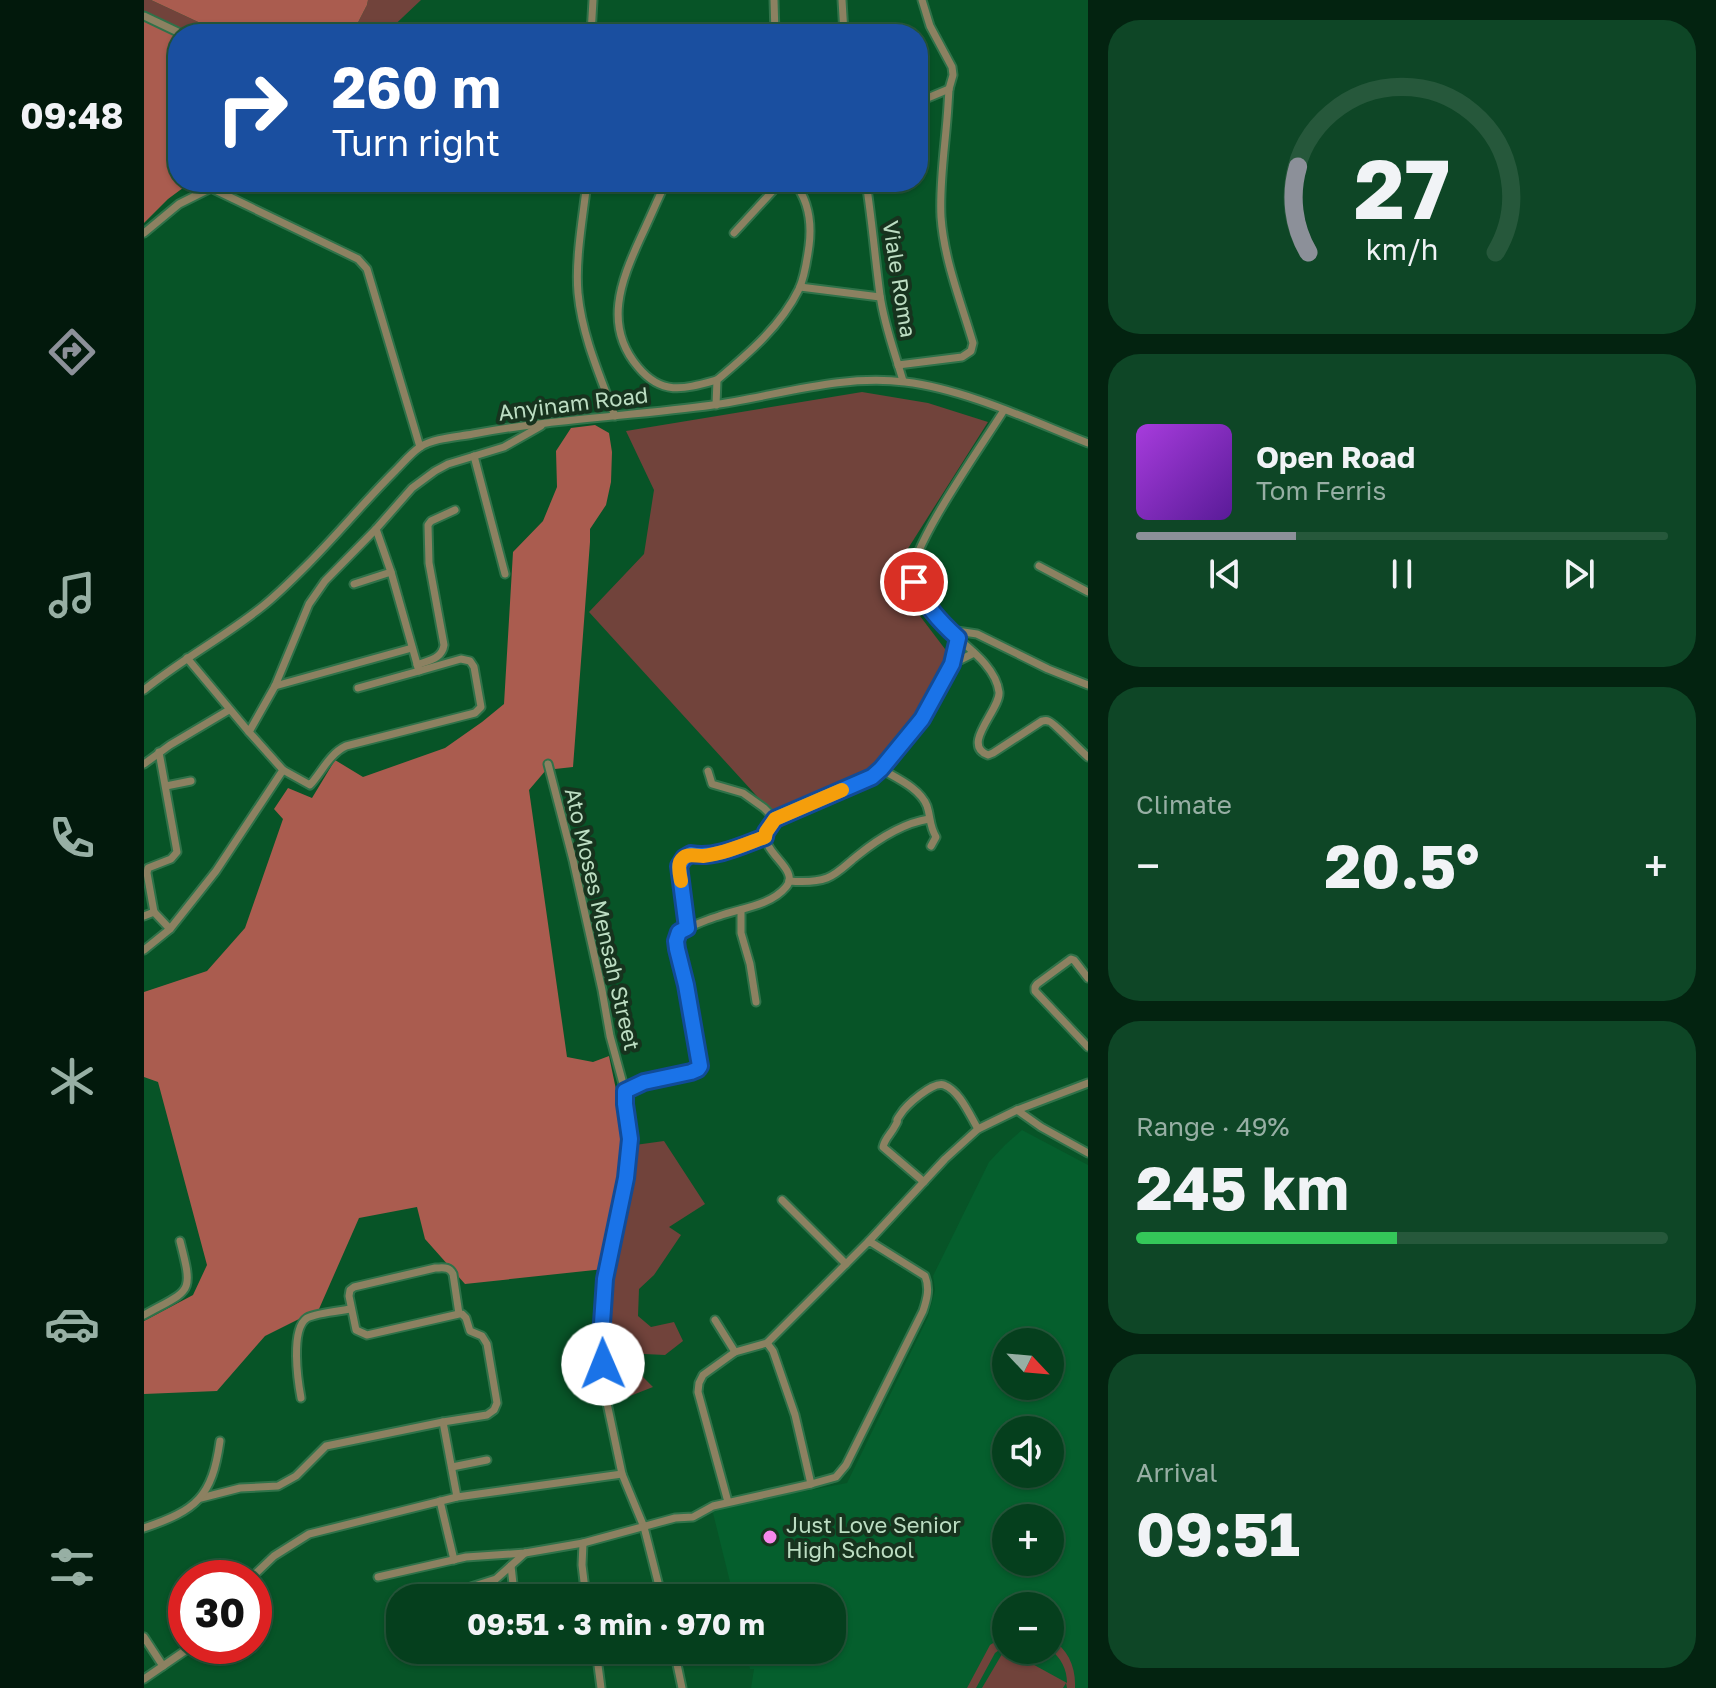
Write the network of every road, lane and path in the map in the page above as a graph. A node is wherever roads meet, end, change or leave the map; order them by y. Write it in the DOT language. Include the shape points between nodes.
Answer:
graph roads {
  1 [pos="593,0"];
  2 [pos="774,0"];
  3 [pos="842,0"];
  4 [pos="922,0"];
  5 [pos="144,16"];
  6 [pos="592,24"];
  7 [pos="775,24"];
  8 [pos="843,24"];
  9 [pos="168,27"];
  10 [pos="949,89"];
  11 [pos="928,98"];
  12 [pos="201,192"];
  13 [pos="226,192"];
  14 [pos="586,192"];
  15 [pos="662,192"];
  16 [pos="772,192"];
  17 [pos="802,192"];
  18 [pos="868,192"];
  19 [pos="144,233"];
  20 [pos="734,233"];
  21 [pos="800,287"];
  22 [pos="880,297"];
  23 [pos="898,365"];
  24 [pos="717,380"];
  25 [pos="903,381"];
  26 [pos="716,405"];
  27 [pos="1004,410"];
  28 [pos="615,416"];
  29 [pos="546,423"];
  30 [pos="1088,443"];
  31 [pos="420,447"];
  32 [pos="474,456"];
  33 [pos="455,510"];
  34 [pos="376,529"];
  35 [pos="1039,566"];
  36 [pos="391,572"];
  37 [pos="505,574"];
  38 [pos="354,584"];
  39 [pos="1088,592"];
  40 [pos="950,630"];
  41 [pos="958,638"];
  42 [pos="412,648"];
  43 [pos="974,653"];
  44 [pos="187,658"];
  45 [pos="952,664"];
  46 [pos="418,668"];
  47 [pos="1088,685"];
  48 [pos="275,686"];
  49 [pos="358,688"];
  50 [pos="144,690"];
  51 [pos="229,710"];
  52 [pos="249,732"];
  53 [pos="159,752"];
  54 [pos="1088,757"];
  55 [pos="144,764"];
  56 [pos="548,764"];
  57 [pos="881,769"];
  58 [pos="283,770"];
  59 [pos="708,771"];
  60 [pos="191,781"];
  61 [pos="166,786"];
  62 [pos="775,819"];
  63 [pos="929,819"];
  64 [pos="765,837"];
  65 [pos="931,846"];
  66 [pos="789,881"];
  67 [pos="741,910"];
  68 [pos="154,912"];
  69 [pos="144,916"];
  70 [pos="687,928"];
  71 [pos="170,929"];
  72 [pos="144,950"];
  73 [pos="1088,978"];
  74 [pos="756,1002"];
  75 [pos="1088,1047"];
  76 [pos="1088,1083"];
  77 [pos="625,1091"];
  78 [pos="1017,1110"];
  79 [pos="978,1129"];
  80 [pos="1088,1153"];
  81 [pos="924,1182"];
  82 [pos="782,1200"];
  83 [pos="180,1241"];
  84 [pos="869,1241"];
  85 [pos="846,1264"];
  86 [pos="351,1309"];
  87 [pos="459,1314"];
  88 [pos="144,1315"];
  89 [pos="715,1320"];
  90 [pos="767,1343"];
  91 [pos="735,1352"];
  92 [pos="301,1398"];
  93 [pos="443,1422"];
  94 [pos="220,1441"];
  95 [pos="487,1460"];
  96 [pos="452,1467"];
  97 [pos="622,1474"];
  98 [pos="811,1484"];
  99 [pos="457,1497"];
  100 [pos="201,1498"];
  101 [pos="440,1501"];
  102 [pos="728,1502"];
  103 [pos="644,1527"];
  104 [pos="144,1528"];
  105 [pos="583,1543"];
  106 [pos="525,1553"];
  107 [pos="270,1560"];
  108 [pos="454,1560"];
  109 [pos="511,1566"];
  110 [pos="378,1577"];
  111 [pos="480,1584"];
  112 [pos="513,1584"];
  113 [pos="584,1584"];
  114 [pos="658,1584"];
  115 [pos="144,1637"];
  116 [pos="168,1663"];
  117 [pos="598,1664"];
  118 [pos="677,1664"];
  119 [pos="163,1666"];
  120 [pos="144,1679"];
  121 [pos="601,1688"];
  122 [pos="682,1688"];
  1 -- 6 [label="street"];
  2 -- 7 [label="street"];
  3 -- 8 [label="street"];
  4 -- 10 [label="street" via="952,67"];
  5 -- 9 [label="street"];
  10 -- 11 [label="street"];
  10 -- 23 [label="street" via="941,217 973,343 962,357"];
  12 -- 19 [label="street"];
  13 -- 31 [label="street" via="358,259 367,269"];
  14 -- 28 [label="street" via="578,291 585,335"];
  15 -- 24 [label="street" via="624,276 620,333 635,364 656,384 687,388"];
  16 -- 20 [label="street"];
  17 -- 21 [label="street" via="810,238"];
  18 -- 22 [label="street, Viale Roma"];
  21 -- 22 [label="street"];
  21 -- 24 [label="street" via="769,331"];
  22 -- 23 [label="street, Viale Roma"];
  23 -- 25 [label="street, Viale Roma"];
  24 -- 26 [label="street"];
  25 -- 26 [label="street, Anyinam Road" via="819,385"];
  25 -- 27 [label="street, Anyinam Road"];
  26 -- 28 [label="street, Anyinam Road"];
  27 -- 30 [label="street, Anyinam Road"];
  27 -- 40 [label="street" via="932,526 914,565 916,587"];
  28 -- 29 [label="street, Anyinam Road"];
  29 -- 31 [label="street, Anyinam Road"];
  29 -- 32 [label="street" via="511,444"];
  31 -- 44 [label="street" via="262,607"];
  32 -- 34 [label="street" via="448,464 412,488"];
  32 -- 37 [label="street"];
  33 -- 46 [label="street" via="428,525 429,563 444,645 439,656"];
  34 -- 36 [label="street"];
  34 -- 48 [label="street" via="309,604"];
  35 -- 39 [label="street"];
  36 -- 38 [label="street"];
  36 -- 42 [label="street"];
  40 -- 41 [label="street"];
  40 -- 47 [label="street" via="977,634"];
  41 -- 43 [label="street"];
  41 -- 45 [label="street"];
  42 -- 46 [label="street"];
  42 -- 48 [label="street"];
  43 -- 45 [label="street"];
  43 -- 54 [label="street" via="994,678 999,694 981,730 981,752 993,753 1047,720"];
  44 -- 50 [label="street"];
  44 -- 51 [label="street"];
  45 -- 57 [label="street" via="922,719"];
  46 -- 49 [label="street"];
  46 -- 58 [label="street" via="470,661 479,710 346,746 331,756 310,785"];
  48 -- 52 [label="street"];
  51 -- 52 [label="street"];
  51 -- 53 [label="street"];
  52 -- 58 [label="street"];
  53 -- 55 [label="street"];
  53 -- 61 [label="street"];
  56 -- 77 [label="street, Ato Moses Mensah Street"];
  57 -- 62 [label="street"];
  57 -- 63 [label="street" via="921,797"];
  58 -- 71 [label="street"];
  59 -- 62 [label="street" via="713,785 743,793"];
  60 -- 61 [label="street"];
  61 -- 68 [label="street" via="177,852 147,871"];
  62 -- 64 [label="street"];
  63 -- 65 [label="street" via="936,837"];
  63 -- 66 [label="street" via="914,821 873,844 829,877"];
  64 -- 66 [label="street"];
  64 -- 70 [label="street" via="721,852 691,854 680,862"];
  66 -- 67 [label="street" via="774,896"];
  67 -- 70 [label="street"];
  67 -- 74 [label="street"];
  68 -- 69 [label="street"];
  68 -- 71 [label="street"];
  70 -- 77 [label="street" via="676,941 700,1066"];
  71 -- 72 [label="street"];
  73 -- 75 [label="street" via="1069,959 1035,991"];
  76 -- 78 [label="street"];
  77 -- 97 [label="street, Ato Moses Mensah Street" via="630,1139 605,1279 601,1338 604,1389"];
  78 -- 79 [label="street"];
  78 -- 80 [label="street"];
  79 -- 81 [label="street"];
  79 -- 81 [label="street" via="945,1085 928,1089 901,1112 883,1147"];
  81 -- 84 [label="street"];
  82 -- 85 [label="street"];
  83 -- 88 [label="street" via="189,1284"];
  84 -- 85 [label="street"];
  84 -- 98 [label="street" via="925,1276 928,1297 846,1465 836,1477"];
  85 -- 90 [label="street"];
  86 -- 87 [label="street" via="356,1330 367,1335"];
  86 -- 87 [label="street" via="354,1287 446,1268 453,1274"];
  86 -- 92 [label="street" via="302,1323 296,1363"];
  87 -- 93 [label="street" via="470,1331 485,1339 497,1403 487,1415"];
  89 -- 91 [label="street"];
  90 -- 91 [label="street"];
  90 -- 98 [label="street" via="795,1415"];
  91 -- 102 [label="street" via="703,1375 698,1392"];
  93 -- 96 [label="street"];
  93 -- 100 [label="street" via="326,1446 278,1486"];
  94 -- 100 [label="street"];
  95 -- 96 [label="street"];
  96 -- 99 [label="street"];
  97 -- 99 [label="street"];
  97 -- 103 [label="street, Ato Moses Mensah Street"];
  98 -- 102 [label="street"];
  99 -- 101 [label="street"];
  100 -- 104 [label="street" via="188,1510"];
  101 -- 107 [label="street" via="309,1534"];
  101 -- 108 [label="street"];
  102 -- 103 [label="street" via="693,1517"];
  103 -- 105 [label="street"];
  103 -- 114 [label="street, Ato Moses Mensah Street"];
  105 -- 106 [label="street"];
  105 -- 113 [label="street"];
  106 -- 108 [label="street"];
  106 -- 109 [label="street"];
  108 -- 110 [label="street"];
  109 -- 111 [label="street"];
  109 -- 112 [label="street"];
  115 -- 119 [label="street"];
  116 -- 119 [label="street"];
  117 -- 121 [label="street"];
  118 -- 122 [label="street"];
  119 -- 120 [label="street"];
}
